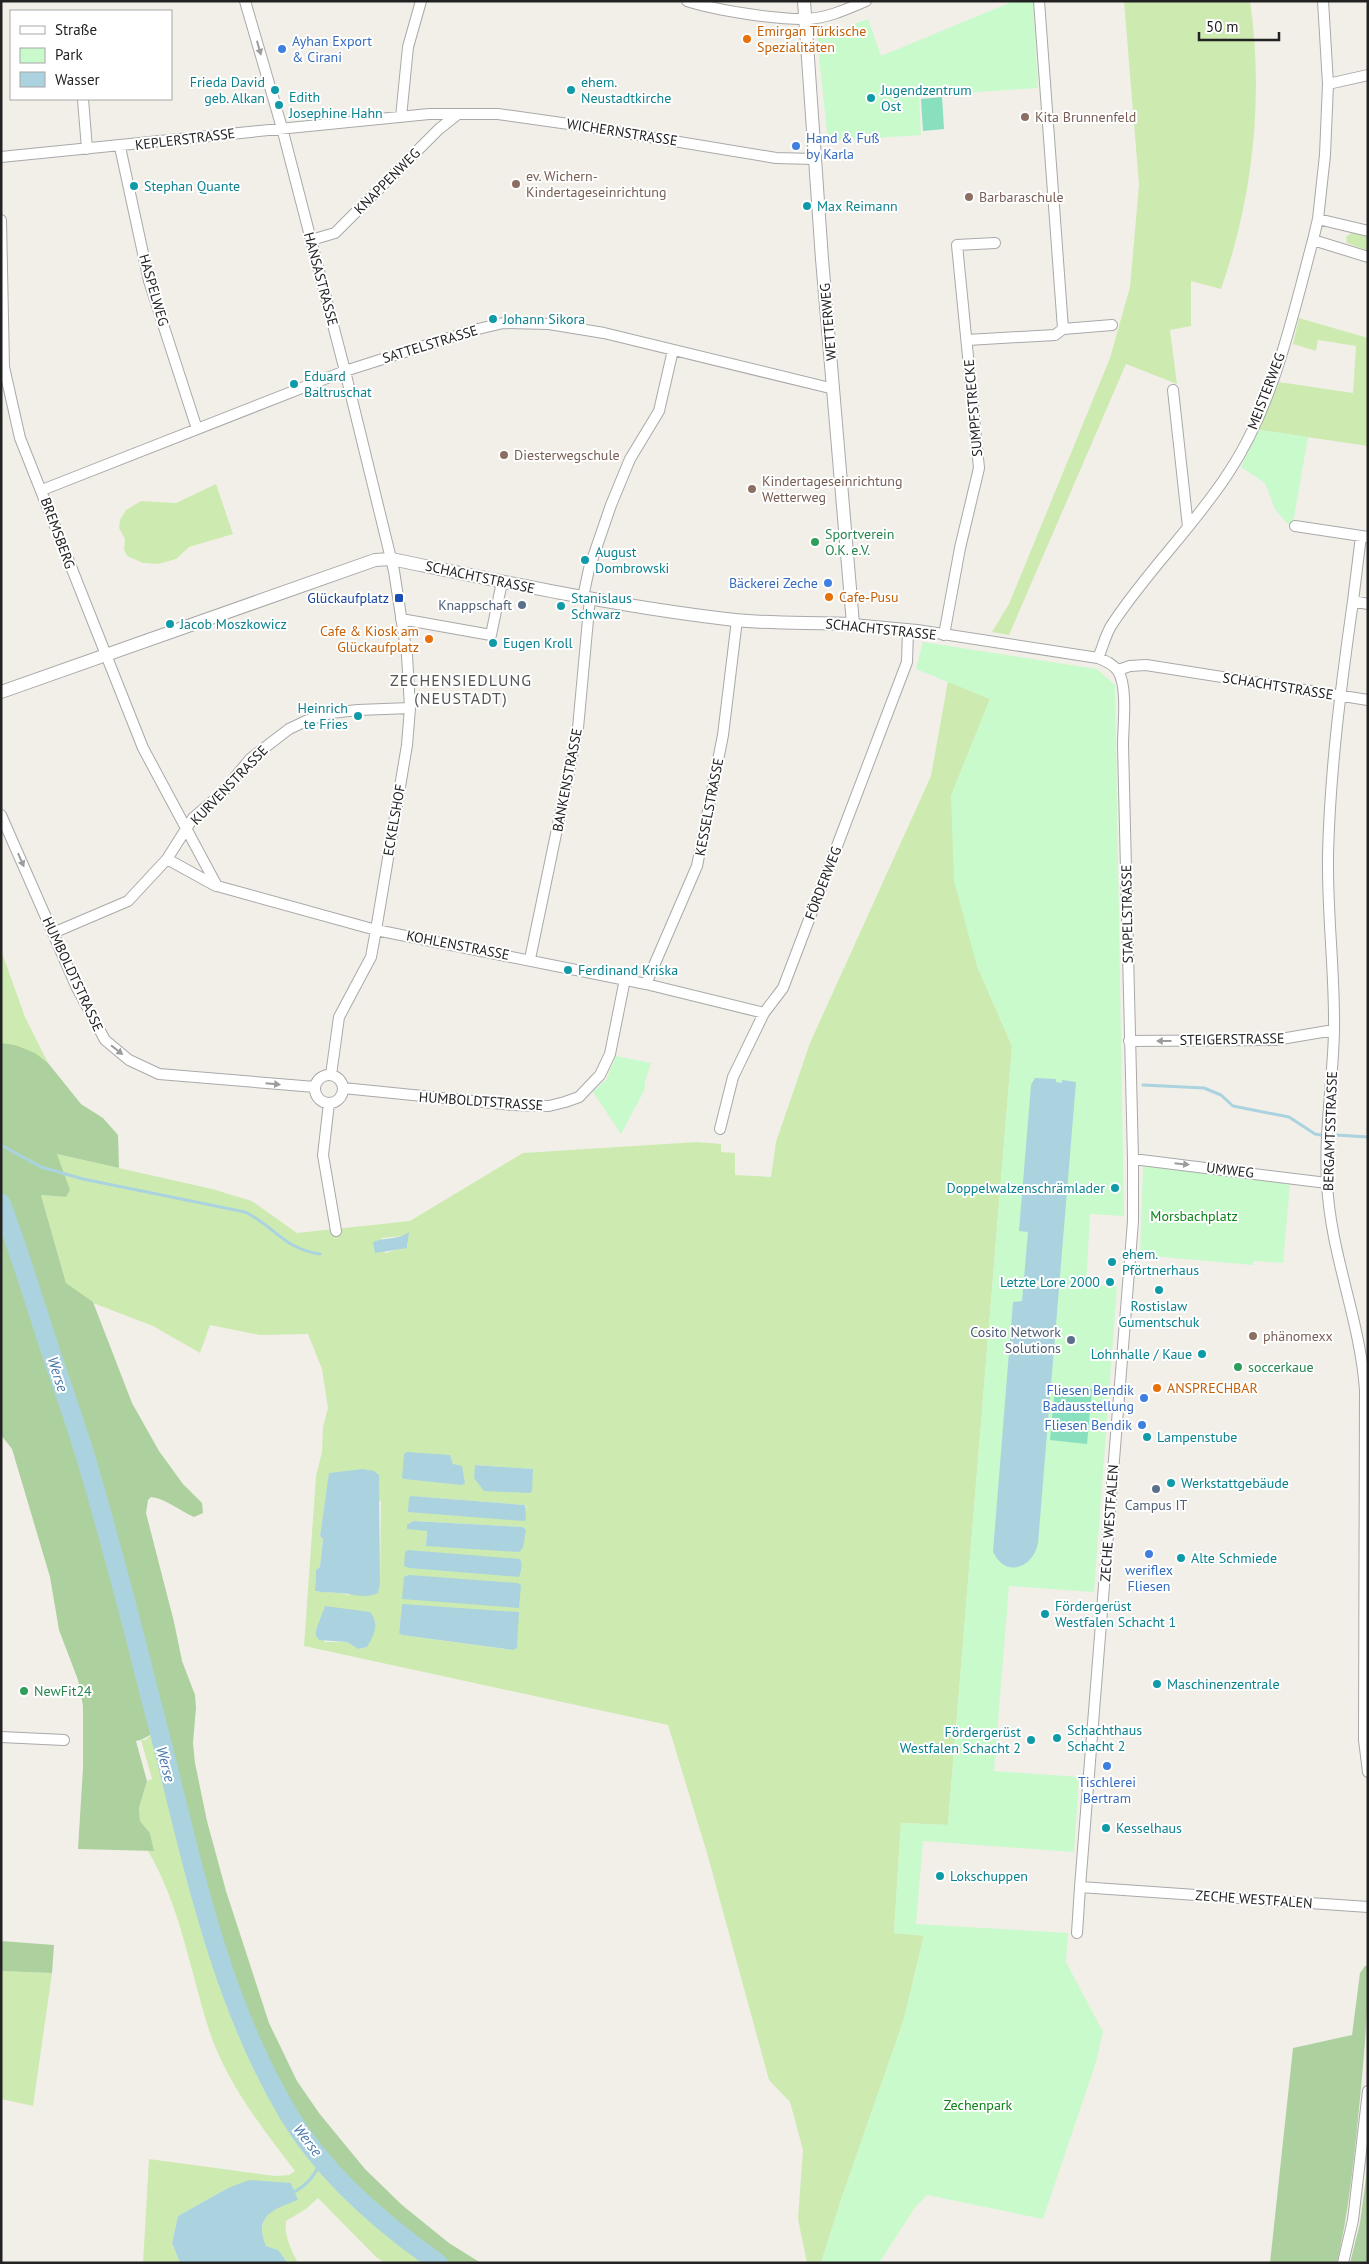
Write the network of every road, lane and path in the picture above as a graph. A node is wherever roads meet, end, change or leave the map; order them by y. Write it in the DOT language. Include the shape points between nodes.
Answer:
graph roads {
  1 [pos="246,1"];
  2 [pos="421,1"];
  3 [pos="687,1"];
  4 [pos="804,1"];
  5 [pos="866,1"];
  6 [pos="1039,1"];
  7 [pos="1323,1"];
  8 [pos="806,19"];
  9 [pos="1368,75"];
  10 [pos="1328,84"];
  11 [pos="83,100"];
  12 [pos="429,114"];
  13 [pos="458,114"];
  14 [pos="401,116"];
  15 [pos="282,128"];
  16 [pos="439,129"];
  17 [pos="120,147"];
  18 [pos="87,150"];
  19 [pos="1,158"];
  20 [pos="815,159"];
  21 [pos="1318,219"];
  22 [pos="1,220"];
  23 [pos="1368,231"];
  24 [pos="311,240"];
  25 [pos="1313,240"];
  26 [pos="995,243"];
  27 [pos="1368,257"];
  28 [pos="1112,325"];
  29 [pos="1063,329"];
  30 [pos="967,340"];
  31 [pos="673,350"];
  32 [pos="345,371"];
  33 [pos="834,389"];
  34 [pos="1173,390"];
  35 [pos="197,430"];
  36 [pos="42,490"];
  37 [pos="1295,526"];
  38 [pos="1188,527"];
  39 [pos="1364,536"];
  40 [pos="391,559"];
  41 [pos="502,582"];
  42 [pos="587,598"];
  43 [pos="1353,602"];
  44 [pos="1368,604"];
  45 [pos="402,619"];
  46 [pos="737,620"];
  47 [pos="853,624"];
  48 [pos="908,630"];
  49 [pos="944,635"];
  50 [pos="105,655"];
  51 [pos="1098,658"];
  52 [pos="1118,670"];
  53 [pos="1,692"];
  54 [pos="1340,696"];
  55 [pos="1368,700"];
  56 [pos="410,708"];
  57 [pos="1,815"];
  58 [pos="187,829"];
  59 [pos="168,859"];
  60 [pos="217,886"];
  61 [pos="376,930"];
  62 [pos="53,933"];
  63 [pos="530,959"];
  64 [pos="625,980"];
  65 [pos="646,984"];
  66 [pos="764,1013"];
  67 [pos="1334,1030"];
  68 [pos="1129,1041"];
  69 [pos="331,1075"];
  70 [pos="315,1087"];
  71 [pos="344,1088"];
  72 [pos="329,1103"];
  73 [pos="720,1129"];
  74 [pos="1133,1159"];
  75 [pos="1327,1183"];
  76 [pos="336,1231"];
  77 [pos="1,1737"];
  78 [pos="64,1740"];
  79 [pos="1368,1772"];
  80 [pos="1080,1887"];
  81 [pos="1368,1907"];
  82 [pos="1077,1933"];
  83 [pos="1368,2091"];
  84 [pos="1343,2263"];
  1 -- 15 [label="street, HANSASTRASSE, one-way"];
  2 -- 14 [label="street" via="408,47"];
  3 -- 8 [label="street"];
  4 -- 8 [label="street, WETTERWEG"];
  5 -- 8 [label="street" via="832,14"];
  6 -- 29 [label="street"];
  7 -- 10 [label="street, MEISTERWEG"];
  8 -- 20 [label="street, WETTERWEG"];
  9 -- 10 [label="street"];
  10 -- 21 [label="street, MEISTERWEG"];
  11 -- 18 [label="street"];
  12 -- 13 [label="street, WICHERNSTRASSE"];
  12 -- 14 [label="street, WICHERNSTRASSE"];
  12 -- 16 [label="street"];
  13 -- 16 [label="street, KNAPPENWEG"];
  13 -- 20 [label="street, WICHERNSTRASSE" via="498,114 776,158"];
  14 -- 15 [label="street, WICHERNSTRASSE"];
  15 -- 17 [label="street, KEPLERSTRASSE"];
  15 -- 24 [label="street, HANSASTRASSE"];
  16 -- 24 [label="street, KNAPPENWEG" via="335,233"];
  17 -- 18 [label="street, KEPLERSTRASSE"];
  17 -- 35 [label="street, HASPELWEG" via="149,281"];
  18 -- 19 [label="street, KEPLERSTRASSE"];
  20 -- 33 [label="street, WETTERWEG"];
  21 -- 23 [label="street"];
  21 -- 25 [label="street, MEISTERWEG"];
  22 -- 36 [label="street, BREMSBERG" via="4,367 20,438"];
  24 -- 32 [label="street, HANSASTRASSE"];
  25 -- 27 [label="street"];
  25 -- 38 [label="street, MEISTERWEG" via="1285,340 1258,416 1228,474"];
  26 -- 30 [label="street, SUMPFSTRECKE" via="957,245"];
  28 -- 29 [label="street"];
  29 -- 30 [label="street" via="1055,335"];
  30 -- 49 [label="street, SUMPFSTRECKE" via="979,468"];
  31 -- 32 [label="street, SATTELSTRASSE" via="604,332 549,324 503,324 474,330"];
  31 -- 33 [label="street, SATTELSTRASSE"];
  31 -- 42 [label="street, BANKENSTRASSE" via="659,411 630,459 610,505 589,569"];
  32 -- 35 [label="street, SATTELSTRASSE"];
  32 -- 40 [label="street, HANSASTRASSE"];
  33 -- 47 [label="street, WETTERWEG"];
  34 -- 38 [label="street"];
  35 -- 36 [label="street, SATTELSTRASSE"];
  36 -- 50 [label="street, BREMSBERG"];
  37 -- 39 [label="street"];
  38 -- 51 [label="street, MEISTERWEG" via="1111,624"];
  39 -- 43 [label="street, BERGAMTSSTRASSE"];
  40 -- 41 [label="street, SCHACHTSTRASSE"];
  40 -- 45 [label="street, ECKELSHOF"];
  40 -- 50 [label="street" via="375,560"];
  41 -- 42 [label="street, SCHACHTSTRASSE"];
  41 -- 45 [label="street" via="491,635"];
  42 -- 46 [label="street, SCHACHTSTRASSE"];
  42 -- 63 [label="street, BANKENSTRASSE" via="578,728"];
  43 -- 44 [label="street"];
  43 -- 54 [label="street, BERGAMTSSTRASSE"];
  45 -- 56 [label="street, ECKELSHOF"];
  46 -- 47 [label="street, SCHACHTSTRASSE"];
  46 -- 65 [label="street, KESSELSTRASSE" via="723,735 697,866"];
  47 -- 48 [label="street, SCHACHTSTRASSE"];
  48 -- 49 [label="street, SCHACHTSTRASSE"];
  48 -- 66 [label="street, FÖRDERWEG" via="907,662 783,988"];
  49 -- 51 [label="street, SCHACHTSTRASSE"];
  50 -- 53 [label="street"];
  50 -- 58 [label="street, BREMSBERG" via="143,748"];
  51 -- 52 [label="street, SCHACHTSTRASSE"];
  52 -- 54 [label="street, SCHACHTSTRASSE" via="1146,665"];
  52 -- 68 [label="street, STAPELSTRASSE" via="1123,686"];
  54 -- 55 [label="street, SCHACHTSTRASSE"];
  54 -- 67 [label="street, BERGAMTSSTRASSE" via="1328,857"];
  56 -- 58 [label="street, KURVENSTRASSE" via="331,713 289,730 250,759 222,793 193,818"];
  56 -- 61 [label="street, ECKELSHOF" via="407,745"];
  57 -- 62 [label="street, HUMBOLDTSTRASSE, one-way"];
  58 -- 59 [label="street, KURVENSTRASSE"];
  58 -- 60 [label="street"];
  59 -- 60 [label="street, KOHLENSTRASSE"];
  59 -- 62 [label="street, KURVENSTRASSE" via="128,901"];
  60 -- 61 [label="street, KOHLENSTRASSE"];
  61 -- 63 [label="street, KOHLENSTRASSE"];
  61 -- 69 [label="street, ECKELSHOF" via="371,957 339,1017"];
  62 -- 70 [label="street, HUMBOLDTSTRASSE, one-way" via="105,1040 129,1060 160,1074"];
  63 -- 64 [label="street, KOHLENSTRASSE"];
  64 -- 65 [label="street, KOHLENSTRASSE"];
  64 -- 71 [label="street, HUMBOLDTSTRASSE" via="610,1054 600,1075 580,1096 565,1102 549,1106 512,1105"];
  65 -- 66 [label="street, KOHLENSTRASSE"];
  66 -- 73 [label="street, FÖRDERWEG" via="733,1077"];
  67 -- 68 [label="street, STEIGERSTRASSE, one-way" via="1275,1040"];
  67 -- 75 [label="street, BERGAMTSSTRASSE"];
  68 -- 74 [label="street, STAPELSTRASSE"];
  69 -- 70 [label="street" via="322,1076"];
  69 -- 71 [label="street" via="340,1079"];
  70 -- 72 [label="street" via="320,1100"];
  71 -- 72 [label="street" via="338,1100"];
  72 -- 76 [label="street" via="323,1155"];
  74 -- 75 [label="street, UMWEG, one-way"];
  74 -- 80 [label="street, ZECHE WESTFALEN" via="1133,1222"];
  75 -- 79 [label="street, BERGAMTSSTRASSE" via="1335,1247 1353,1312 1364,1372 1363,1646 1364,1740"];
  77 -- 78 [label="street"];
  80 -- 81 [label="street, ZECHE WESTFALEN"];
  80 -- 82 [label="street, ZECHE WESTFALEN"];
  83 -- 84 [label="street" via="1353,2220"];
}
